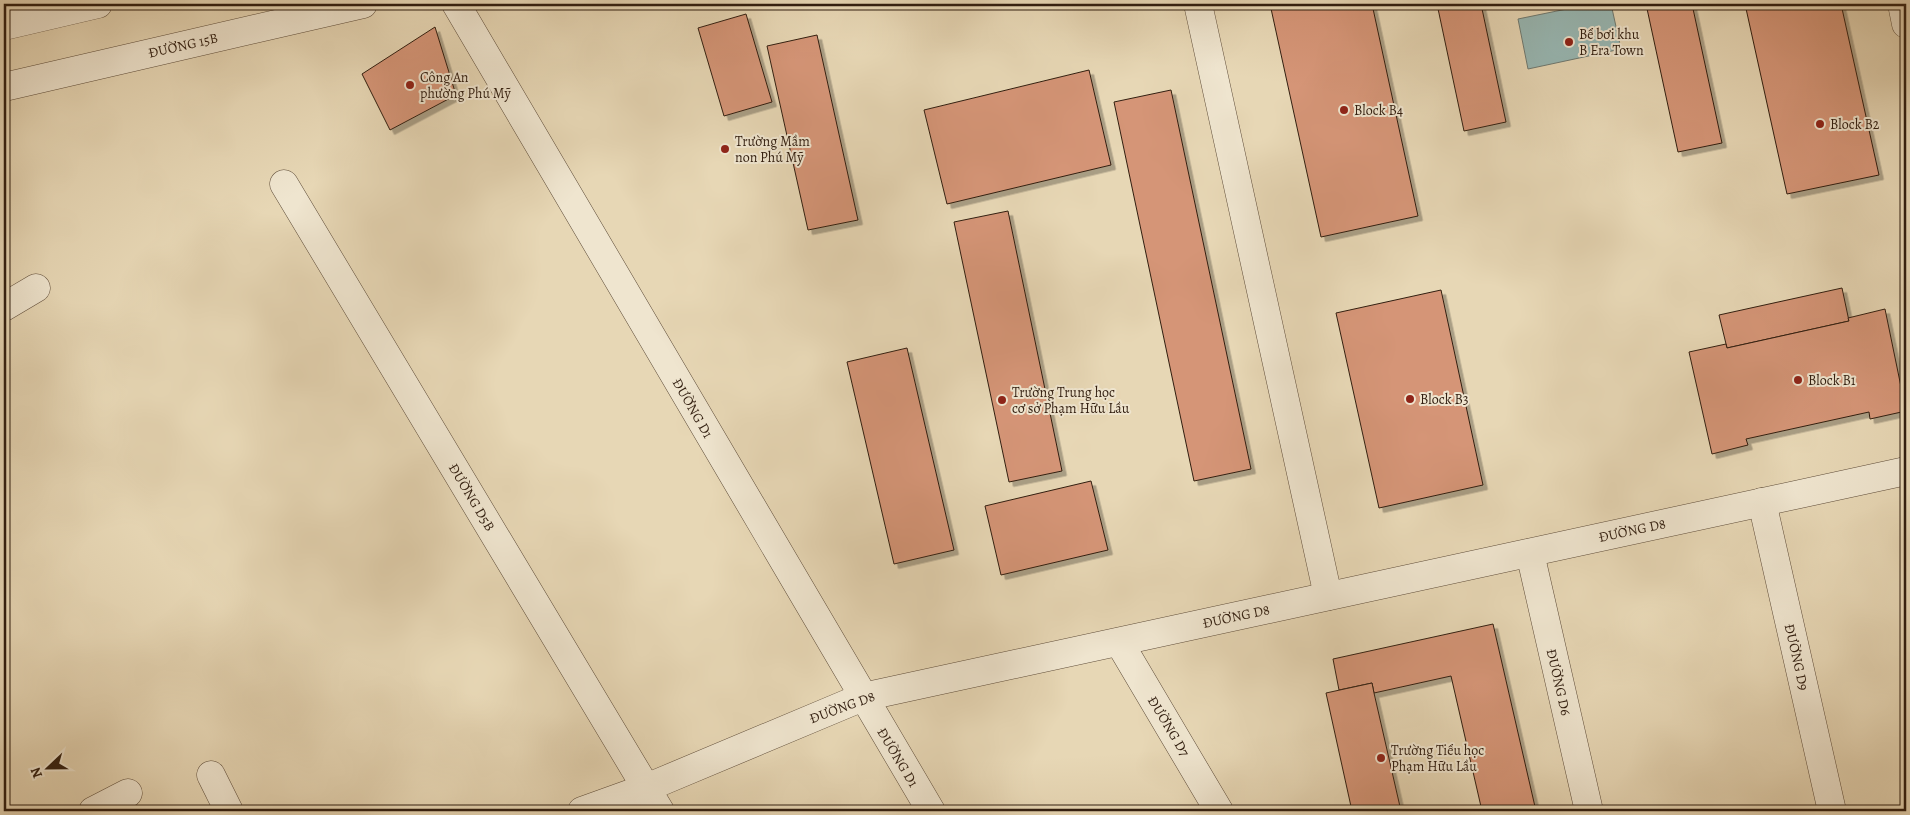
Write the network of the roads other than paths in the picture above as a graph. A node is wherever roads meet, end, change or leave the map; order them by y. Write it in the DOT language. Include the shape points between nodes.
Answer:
graph roads {
  1 [pos="98,4"];
  2 [pos="363,4"];
  3 [pos="456,4"];
  4 [pos="1198,4"];
  5 [pos="1902,4"];
  6 [pos="1906,24"];
  7 [pos="4,26"];
  8 [pos="4,87"];
  9 [pos="284,184"];
  10 [pos="36,288"];
  11 [pos="4,307"];
  12 [pos="1906,471"];
  13 [pos="1762,502"];
  14 [pos="1530,552"];
  15 [pos="1328,596"];
  16 [pos="1119,642"];
  17 [pos="863,697"];
  18 [pos="211,775"];
  19 [pos="646,788"];
  20 [pos="128,793"];
  21 [pos="93,811"];
  22 [pos="229,811"];
  23 [pos="582,811"];
  24 [pos="660,811"];
  25 [pos="931,811"];
  26 [pos="1219,811"];
  27 [pos="1588,811"];
  28 [pos="1832,811"];
  1 -- 7 [label="street"];
  2 -- 8 [label="street, ĐƯỜNG 15B"];
  3 -- 17 [label="street, ĐƯỜNG D1"];
  4 -- 15 [label="street"];
  5 -- 6 [label="street"];
  9 -- 19 [label="street, ĐƯỜNG D5B"];
  10 -- 11 [label="street"];
  12 -- 13 [label="street, ĐƯỜNG D8"];
  13 -- 14 [label="street, ĐƯỜNG D8"];
  13 -- 28 [label="street, ĐƯỜNG D9"];
  14 -- 15 [label="street, ĐƯỜNG D8"];
  14 -- 27 [label="street, ĐƯỜNG D6"];
  15 -- 16 [label="street, ĐƯỜNG D8"];
  16 -- 17 [label="street, ĐƯỜNG D8"];
  16 -- 26 [label="street, ĐƯỜNG D7"];
  17 -- 19 [label="street, ĐƯỜNG D8"];
  17 -- 25 [label="street, ĐƯỜNG D1"];
  18 -- 22 [label="street"];
  19 -- 23 [label="street, ĐƯỜNG D8"];
  19 -- 24 [label="street, ĐƯỜNG D5B"];
  20 -- 21 [label="street"];
}
